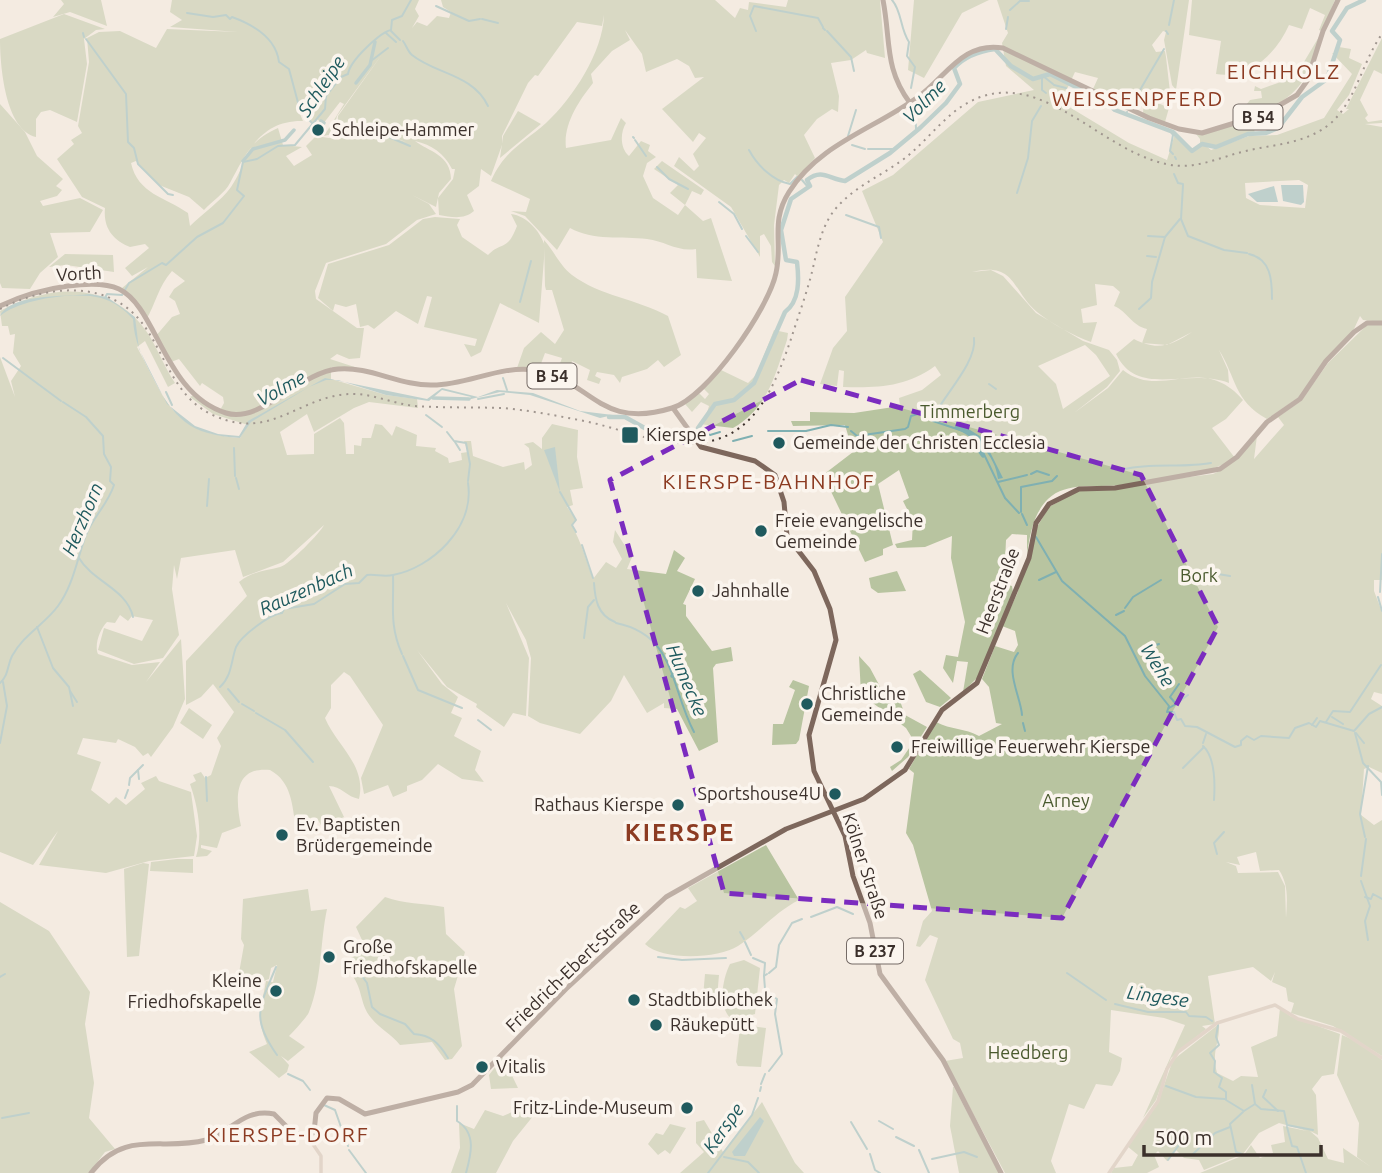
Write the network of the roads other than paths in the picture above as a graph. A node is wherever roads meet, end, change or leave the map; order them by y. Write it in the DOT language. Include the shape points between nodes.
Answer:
graph roads {
  1 [pos="883,0"];
  2 [pos="1338,0"];
  3 [pos="909,103"];
  4 [pos="0,306"];
  5 [pos="1382,323"];
  6 [pos="674,408"];
  7 [pos="826,799"];
  8 [pos="834,812"];
  9 [pos="824,815"];
  10 [pos="1382,1058"];
  11 [pos="308,1137"];
  12 [pos="91,1173"];
  13 [pos="321,1173"];
  14 [pos="1001,1173"];
  15 [pos="1109,1173"];
  1 -- 3 [label="main road" via="892,73"];
  2 -- 3 [label="main road, B 54" via="1307,80 1287,102 1252,119 1202,133 1149,118 993,46 962,56"];
  3 -- 6 [label="main road, B 54" via="823,155 799,178 777,221 777,267 768,296 726,361"];
  4 -- 6 [label="main road, Vorth / B 54" via="76,285 124,292 186,385 229,414 255,411 300,383 341,369 432,385 535,370 618,411 642,414"];
  5 -- 8 [label="main road, Heerstraße" via="1367,323 1354,332 1326,361 1300,399 1267,422 1232,462 1207,473 1079,489 1049,503 1036,523 1029,558 977,683 942,710 914,758 896,778"];
  6 -- 7 [label="main road, Kölner Straße / B 237" via="706,450 755,461 775,475 784,502 787,536 814,571 830,609 836,634 809,740 814,771"];
  7 -- 8 [label="main road, Kölner Straße / B 237"];
  7 -- 9 [label="main road"];
  8 -- 9 [label="main road, Friedrich-Ebert-Straße"];
  8 -- 14 [label="main road, Kölner Straße / B 237" via="869,917 880,974 943,1060"];
  9 -- 11 [label="main road, Friedrich-Ebert-Straße" via="786,829 666,897 467,1088 365,1114 339,1099 327,1098"];
  10 -- 15 [label="street" via="1342,1031 1298,1018 1275,1005 1217,1023 1172,1060 1158,1101"];
  11 -- 12 [label="main road" via="291,1131 274,1114 253,1114 205,1140 119,1149"];
  11 -- 13 [label="street" via="319,1152"];
}
